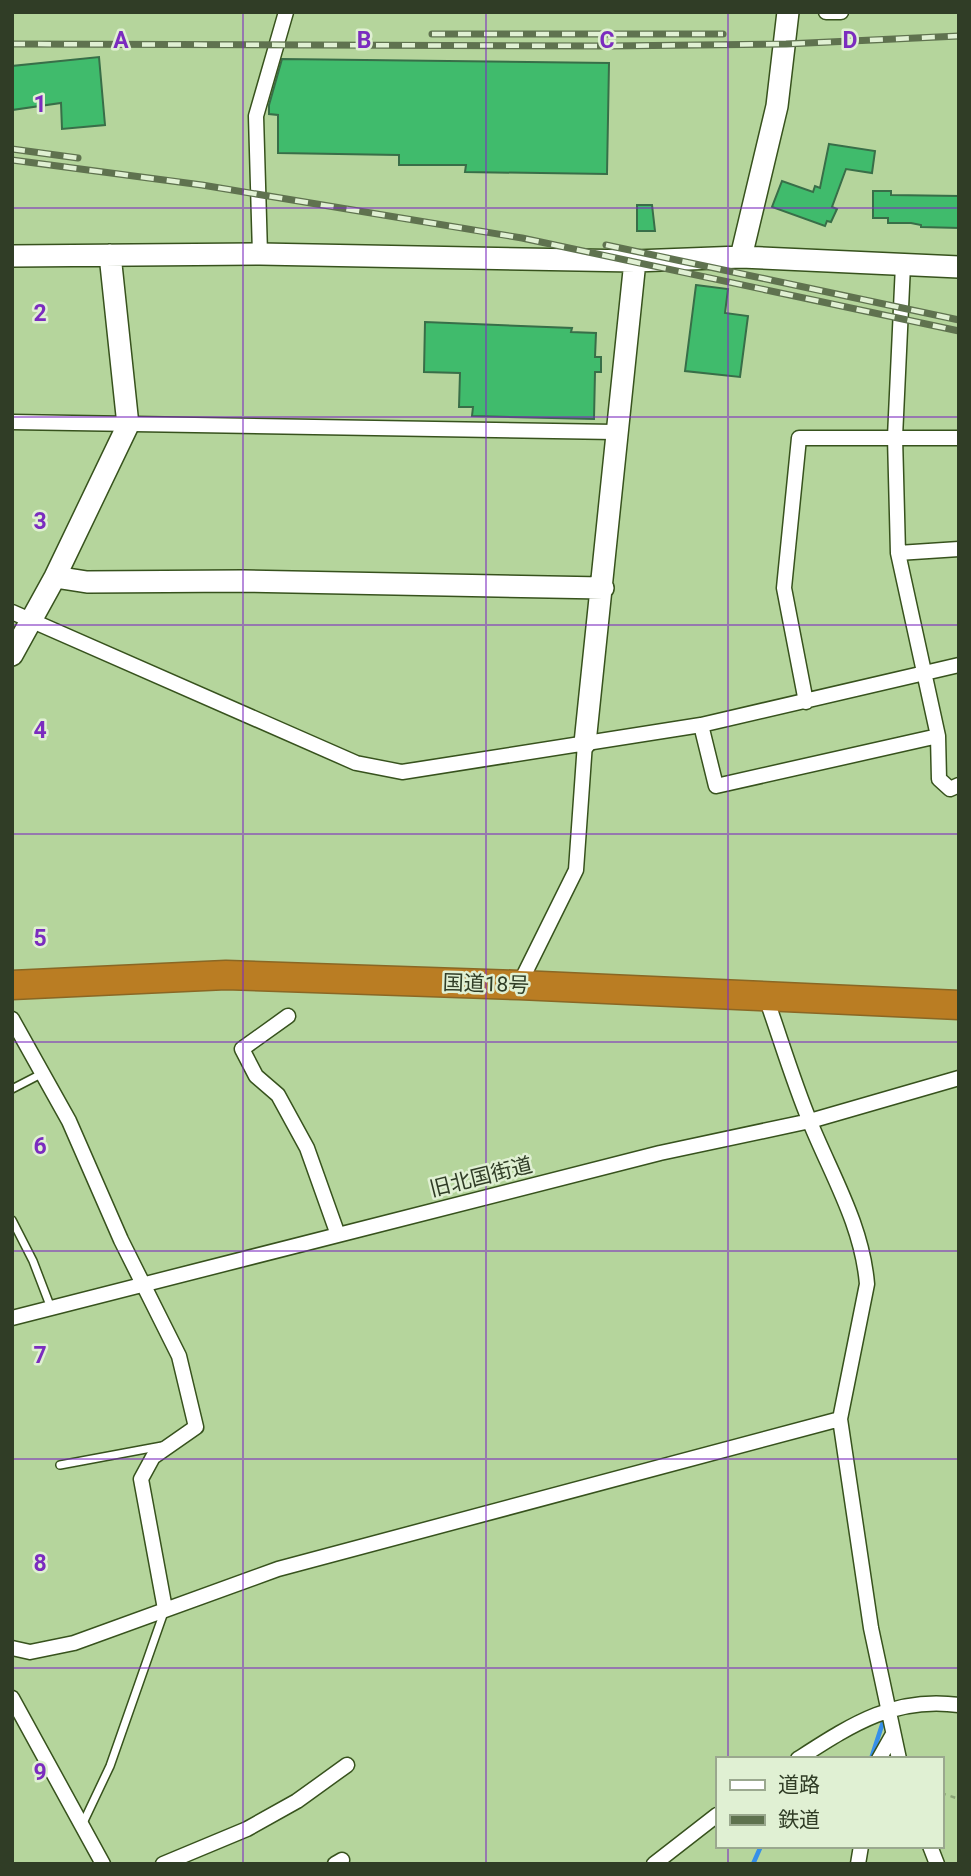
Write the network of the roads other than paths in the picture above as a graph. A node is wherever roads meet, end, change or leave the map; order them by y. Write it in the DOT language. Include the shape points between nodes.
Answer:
graph roads {
  1 [pos="286,12"];
  2 [pos="788,12"];
  3 [pos="827,12"];
  4 [pos="841,12"];
  5 [pos="260,254"];
  6 [pos="110,255"];
  7 [pos="12,256"];
  8 [pos="741,257"];
  9 [pos="635,261"];
  10 [pos="903,265"];
  11 [pos="959,267"];
  12 [pos="12,422"];
  13 [pos="128,425"];
  14 [pos="615,432"];
  15 [pos="895,437"];
  16 [pos="959,438"];
  17 [pos="959,549"];
  18 [pos="898,553"];
  19 [pos="55,577"];
  20 [pos="603,588"];
  21 [pos="12,612"];
  22 [pos="32,621"];
  23 [pos="12,655"];
  24 [pos="959,665"];
  25 [pos="923,674"];
  26 [pos="806,702"];
  27 [pos="701,725"];
  28 [pos="938,736"];
  29 [pos="585,743"];
  30 [pos="959,785"];
  31 [pos="12,985"];
  32 [pos="519,985"];
  33 [pos="765,995"];
  34 [pos="959,1006"];
  35 [pos="288,1016"];
  36 [pos="12,1019"];
  37 [pos="43,1073"];
  38 [pos="959,1078"];
  39 [pos="939,1084"];
  40 [pos="12,1089"];
  41 [pos="959,1092"];
  42 [pos="810,1121"];
  43 [pos="12,1220"];
  44 [pos="338,1235"];
  45 [pos="144,1284"];
  46 [pos="51,1308"];
  47 [pos="12,1318"];
  48 [pos="840,1419"];
  49 [pos="173,1444"];
  50 [pos="60,1465"];
  51 [pos="165,1609"];
  52 [pos="12,1648"];
  53 [pos="12,1699"];
  54 [pos="959,1705"];
  55 [pos="888,1709"];
  56 [pos="892,1736"];
  57 [pos="802,1757"];
  58 [pos="880,1757"];
  59 [pos="898,1757"];
  60 [pos="347,1765"];
  61 [pos="716,1816"];
  62 [pos="83,1823"];
  63 [pos="103,1864"];
  64 [pos="163,1864"];
  65 [pos="654,1864"];
  1 -- 5 [label="street" via="256,116"];
  2 -- 8 [label="street" via="777,106"];
  3 -- 4 [label="street"];
  5 -- 6 [label="street"];
  5 -- 9 [label="street"];
  6 -- 7 [label="street"];
  6 -- 13 [label="street"];
  8 -- 9 [label="street"];
  8 -- 10 [label="street"];
  9 -- 14 [label="street"];
  10 -- 11 [label="street"];
  10 -- 15 [label="street"];
  12 -- 13 [label="street"];
  13 -- 14 [label="street"];
  13 -- 19 [label="street"];
  14 -- 20 [label="street"];
  15 -- 16 [label="street"];
  15 -- 18 [label="street"];
  15 -- 26 [label="street" via="799,438 784,589"];
  17 -- 18 [label="street"];
  18 -- 25 [label="street"];
  19 -- 20 [label="street" via="87,582"];
  19 -- 22 [label="street"];
  20 -- 29 [label="street"];
  21 -- 22 [label="street"];
  22 -- 23 [label="street"];
  22 -- 29 [label="street" via="379,770 402,772"];
  24 -- 25 [label="street"];
  25 -- 26 [label="street"];
  25 -- 28 [label="street"];
  26 -- 27 [label="street"];
  27 -- 28 [label="street" via="716,786"];
  27 -- 29 [label="street"];
  28 -- 30 [label="street" via="939,779 950,789"];
  29 -- 32 [label="street" via="576,870"];
  31 -- 32 [label="highway, 国道18号" via="226,975"];
  32 -- 33 [label="highway, 国道18号"];
  33 -- 34 [label="highway, 国道18号"];
  33 -- 42 [label="street"];
  35 -- 44 [label="street" via="242,1049 256,1076 278,1095 307,1148"];
  36 -- 37 [label="street"];
  37 -- 40 [label="lane"];
  37 -- 45 [label="street"];
  38 -- 39 [label="street, 旧北国街道"];
  39 -- 41 [label="street"];
  39 -- 42 [label="street, 旧北国街道"];
  42 -- 44 [label="street, 旧北国街道" via="660,1153"];
  42 -- 48 [label="street" via="865,1262 867,1284"];
  43 -- 46 [label="lane"];
  44 -- 45 [label="street, 旧北国街道"];
  45 -- 46 [label="street, 旧北国街道"];
  45 -- 49 [label="street" via="179,1356 197,1427"];
  46 -- 47 [label="street, 旧北国街道"];
  48 -- 51 [label="street" via="278,1569"];
  48 -- 55 [label="street" via="852,1515"];
  49 -- 50 [label="lane"];
  49 -- 51 [label="street" via="153,1457 141,1479"];
  51 -- 52 [label="street" via="74,1643 30,1652"];
  51 -- 62 [label="lane" via="110,1766"];
  53 -- 62 [label="street"];
  54 -- 55 [label="street" via="932,1702"];
  55 -- 56 [label="street"];
  55 -- 57 [label="street"];
  56 -- 58 [label="street"];
  56 -- 59 [label="street"];
  60 -- 64 [label="street" via="247,1829"];
  61 -- 65 [label="street"];
  62 -- 63 [label="street"];
}
